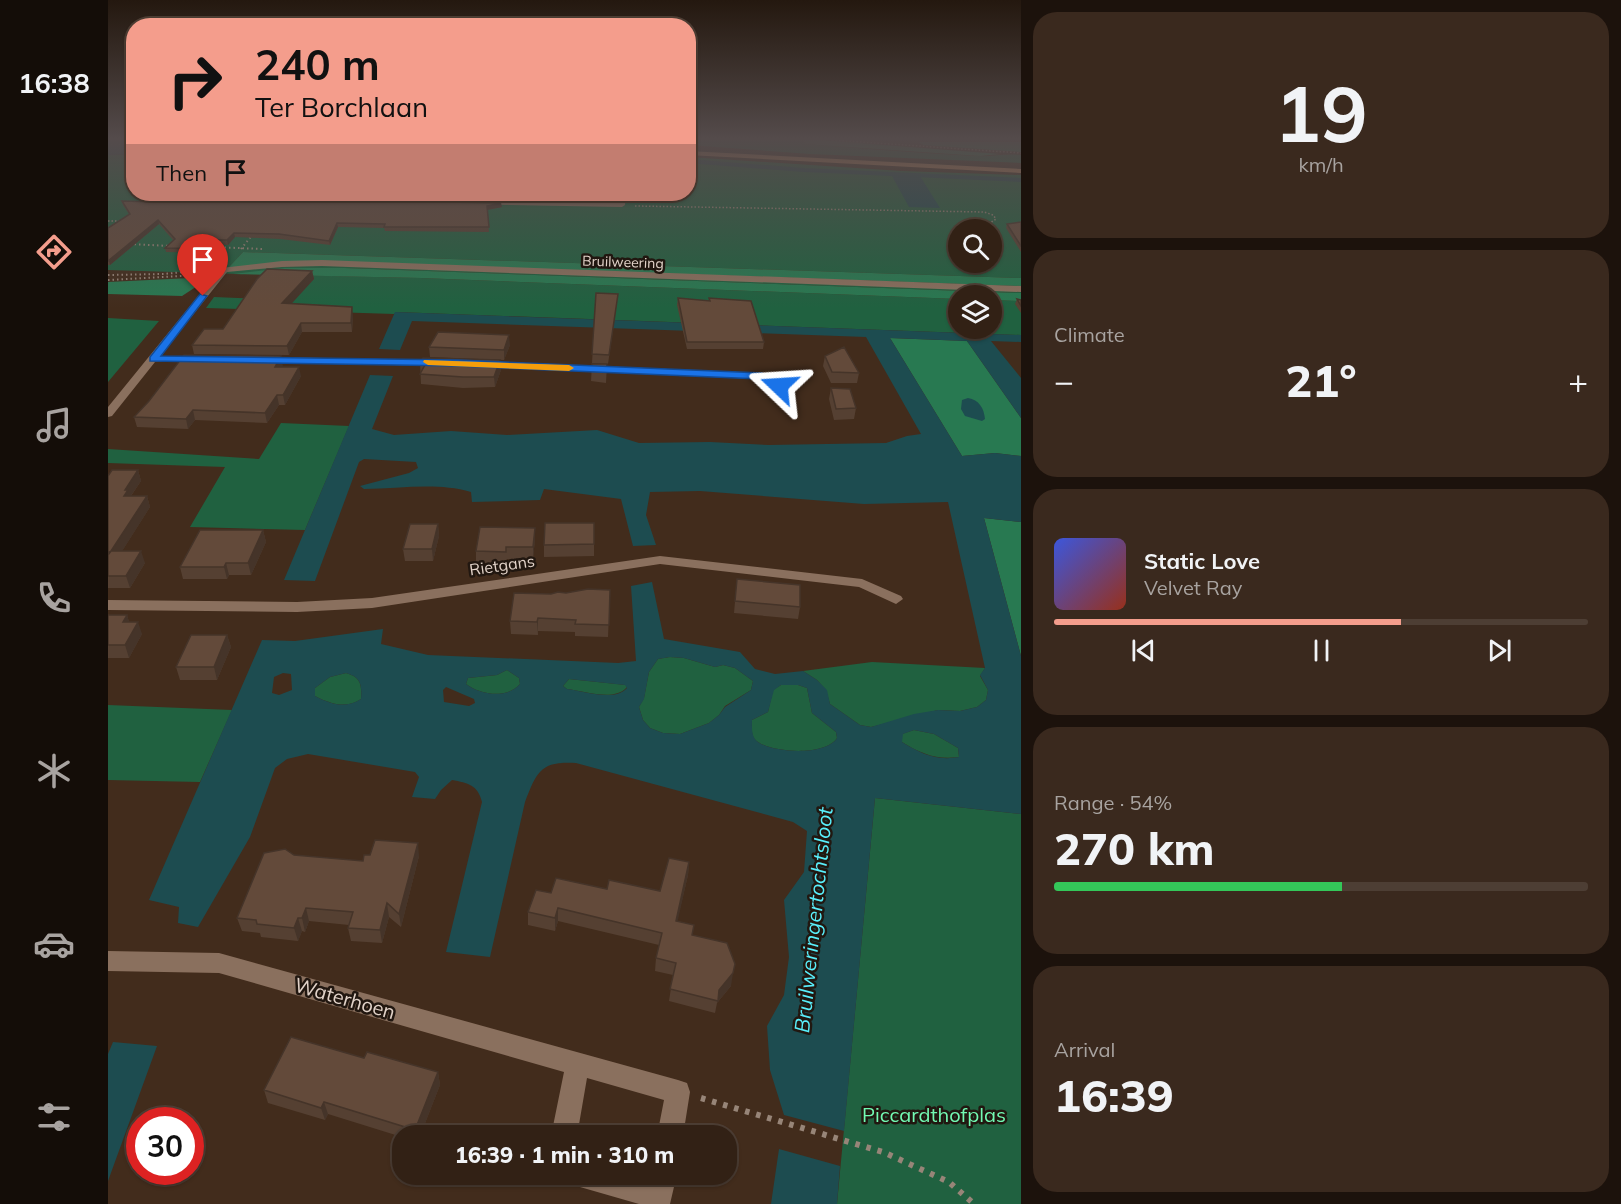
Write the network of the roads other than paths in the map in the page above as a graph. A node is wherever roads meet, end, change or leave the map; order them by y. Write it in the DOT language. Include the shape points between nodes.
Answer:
graph roads {
  1 [pos="350,201"];
  2 [pos="623,201"];
  3 [pos="1021,289"];
  4 [pos="154,359"];
  5 [pos="208,360"];
  6 [pos="256,360"];
  7 [pos="446,363"];
  8 [pos="470,363"];
  9 [pos="779,386"];
  10 [pos="108,414"];
  11 [pos="896,599"];
  12 [pos="108,605"];
  13 [pos="108,961"];
  14 [pos="579,1063"];
  15 [pos="566,1125"];
  16 [pos="672,1125"];
  17 [pos="618,1185"];
  18 [pos="662,1185"];
  1 -- 2 [label="lane" via="622,205"];
  3 -- 4 [label="street, Bruilweering" via="282,264 224,270"];
  4 -- 5 [label="street"];
  4 -- 10 [label="street"];
  6 -- 7 [label="street"];
  8 -- 9 [label="street" via="762,376"];
  11 -- 12 [label="street, Rietgans" via="862,583 660,560 372,603 297,607"];
  13 -- 14 [label="street, Waterhoen" via="219,963"];
  14 -- 15 [label="street"];
  14 -- 16 [label="street, Waterhoen" via="678,1092"];
  17 -- 18 [label="street" via="660,1197"];
}
